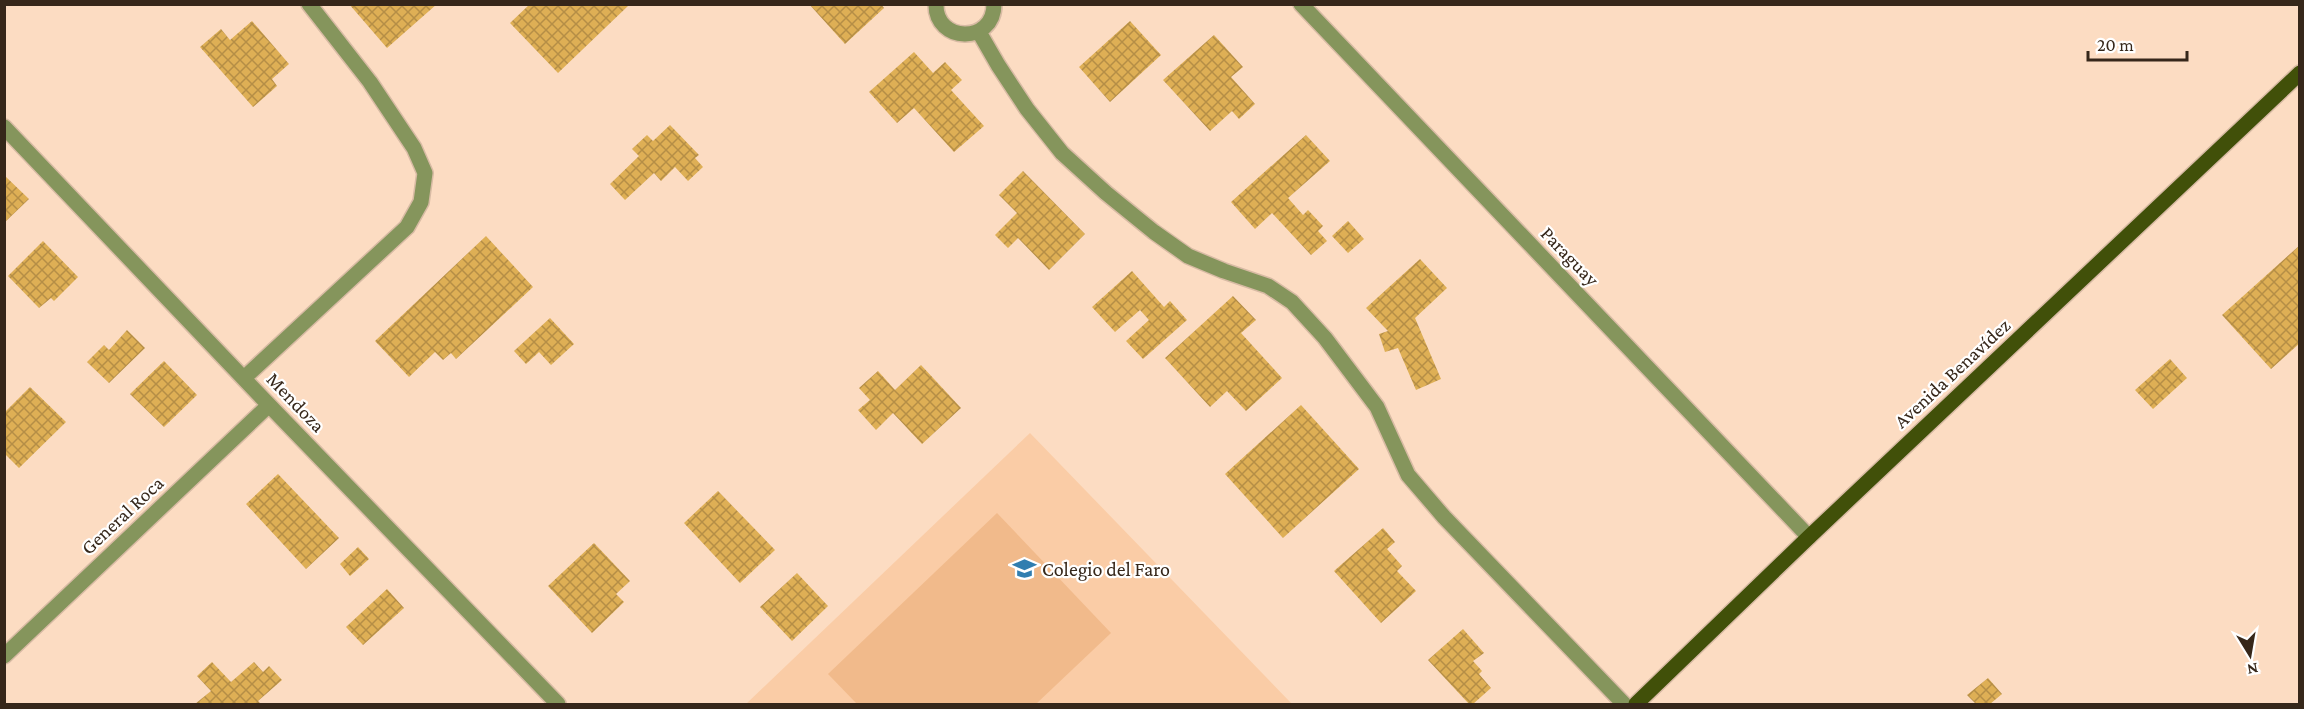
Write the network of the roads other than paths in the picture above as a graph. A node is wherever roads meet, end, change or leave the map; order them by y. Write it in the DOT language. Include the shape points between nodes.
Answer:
graph roads {
  1 [pos="309,4"];
  2 [pos="936,4"];
  3 [pos="994,4"];
  4 [pos="1301,4"];
  5 [pos="979,32"];
  6 [pos="2300,73"];
  7 [pos="4,127"];
  8 [pos="243,378"];
  9 [pos="269,405"];
  10 [pos="1809,537"];
  11 [pos="4,656"];
  12 [pos="558,705"];
  13 [pos="1624,705"];
  14 [pos="1636,705"];
  1 -- 8 [label="street" via="370,82 414,148 425,172 421,202 407,226"];
  2 -- 5 [label="street" via="939,18 951,31"];
  3 -- 5 [label="street" via="992,17"];
  4 -- 10 [label="street, Paraguay"];
  5 -- 13 [label="street" via="1027,109 1062,153 1106,193 1188,256 1268,286 1292,303 1325,338 1377,407 1408,475"];
  6 -- 10 [label="main road, Avenida Benavídez"];
  7 -- 8 [label="street, Mendoza"];
  8 -- 9 [label="street, Mendoza"];
  9 -- 11 [label="street, General Roca"];
  9 -- 12 [label="street, Mendoza"];
  10 -- 14 [label="main road, Avenida Benavídez"];
}
